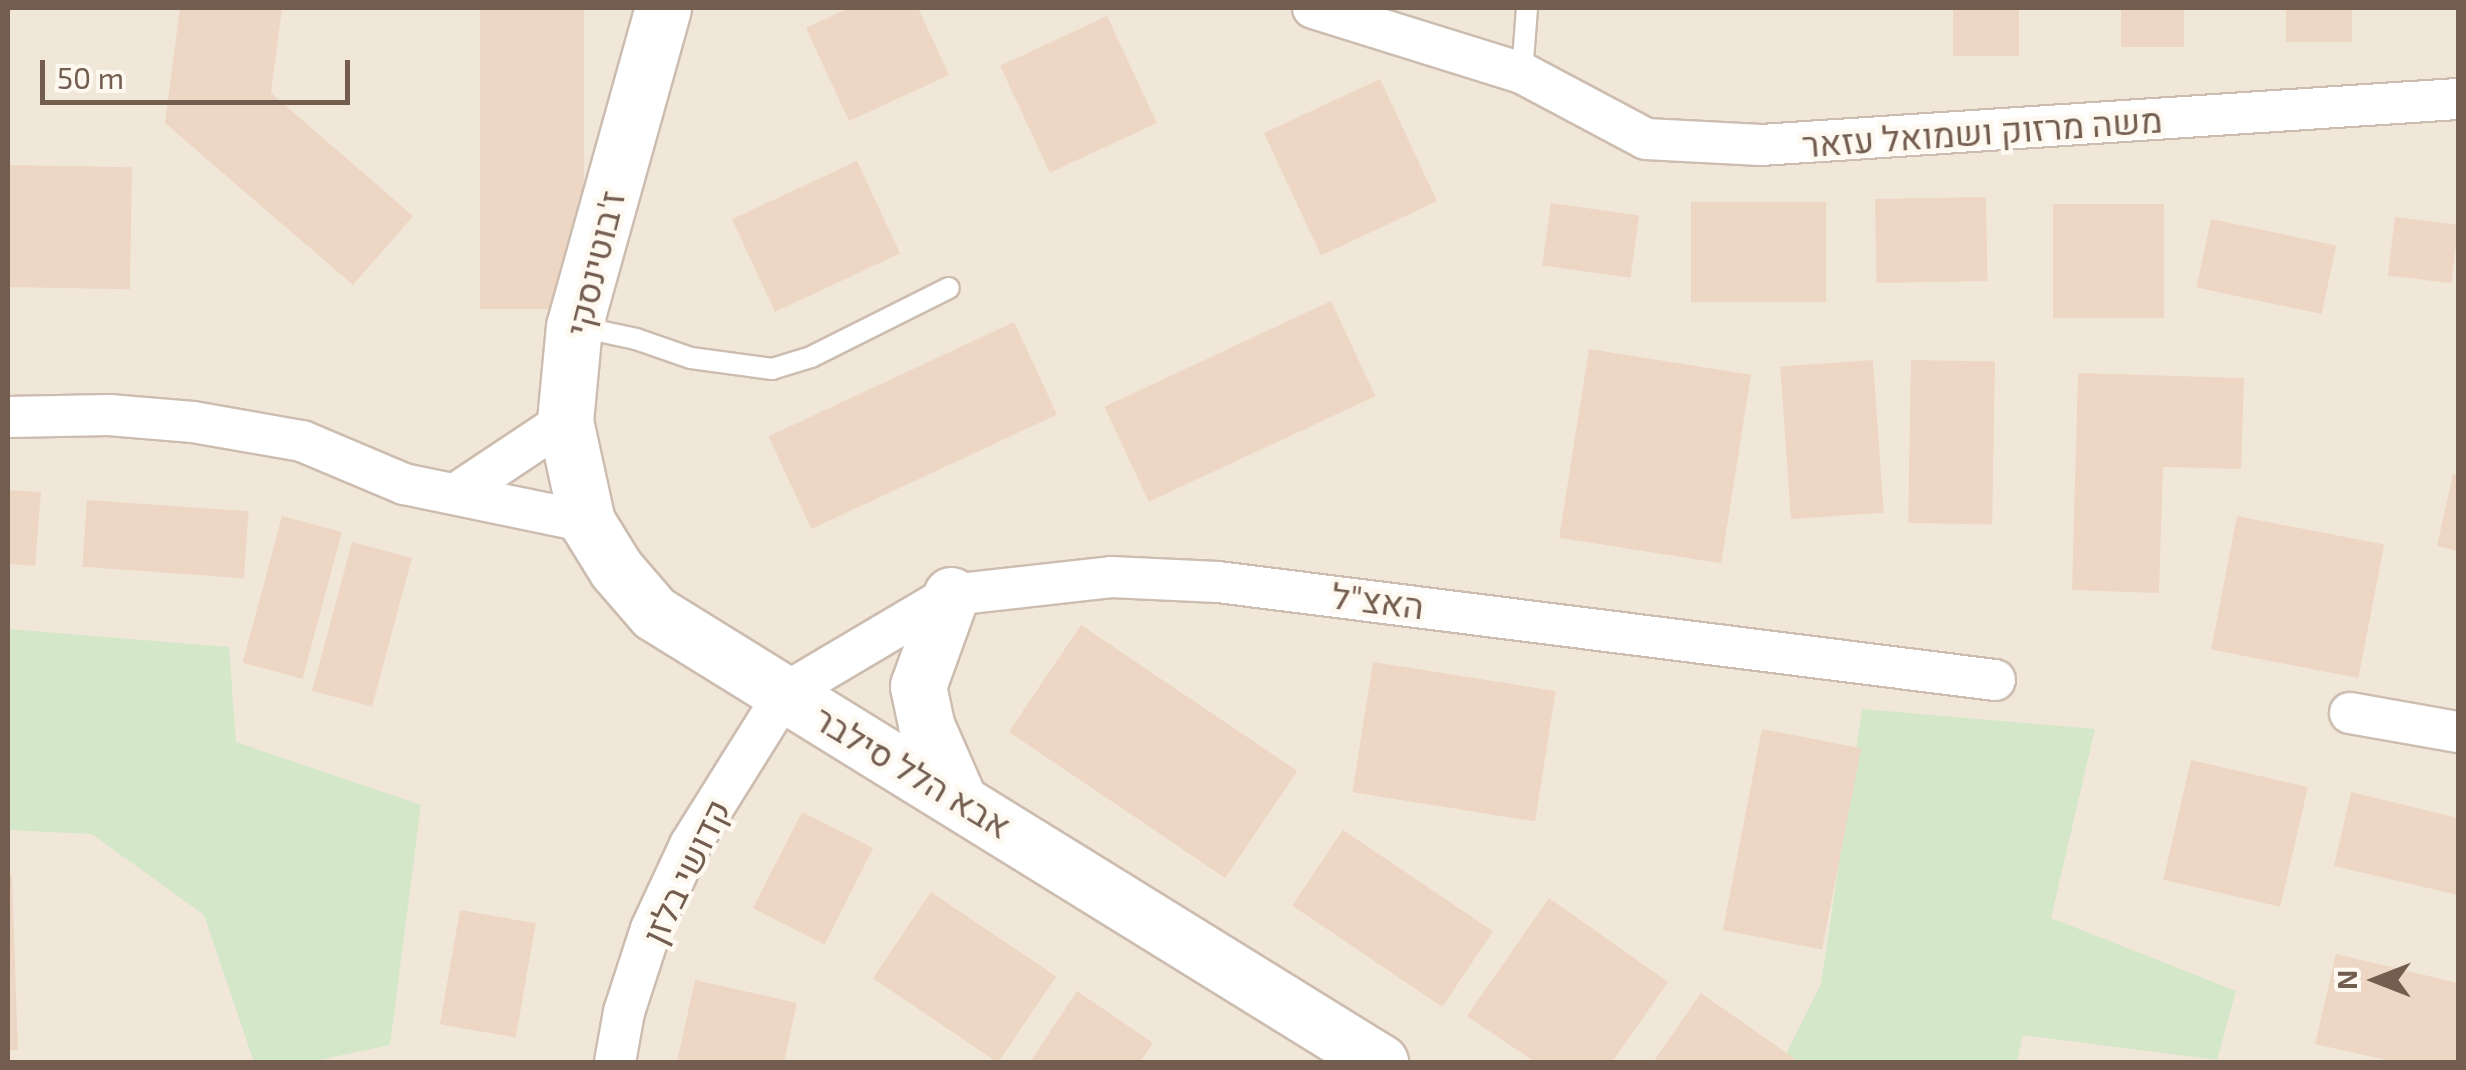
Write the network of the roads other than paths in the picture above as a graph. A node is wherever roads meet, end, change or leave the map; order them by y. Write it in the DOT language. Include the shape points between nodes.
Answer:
graph roads {
  1 [pos="663,8"];
  2 [pos="1313,8"];
  3 [pos="1527,8"];
  4 [pos="1522,73"];
  5 [pos="2458,99"];
  6 [pos="949,288"];
  7 [pos="574,326"];
  8 [pos="8,417"];
  9 [pos="565,421"];
  10 [pos="457,493"];
  11 [pos="587,522"];
  12 [pos="952,594"];
  13 [pos="1995,680"];
  14 [pos="785,694"];
  15 [pos="2350,713"];
  16 [pos="2458,732"];
  17 [pos="958,798"];
  18 [pos="615,1062"];
  19 [pos="1380,1062"];
  1 -- 7 [label="street, ז'בוטינסקי"];
  2 -- 4 [label="street, משה מרזוק ושמואל עזאר"];
  3 -- 4 [label="lane"];
  4 -- 5 [label="street, משה מרזוק ושמואל עזאר" via="1646,139 1761,145"];
  6 -- 7 [label="lane" via="812,357 772,369 692,358"];
  7 -- 9 [label="street, ז'בוטינסקי"];
  8 -- 10 [label="street" via="193,422 302,442 404,484"];
  9 -- 10 [label="street"];
  9 -- 11 [label="street, ז'בוטינסקי"];
  10 -- 11 [label="street"];
  11 -- 14 [label="street, אבא הלל סילבר" via="654,614"];
  12 -- 13 [label="street, האצ\"ל" via="1111,578 1218,582"];
  12 -- 14 [label="street, האצ\"ל"];
  12 -- 17 [label="street" via="918,686 926,725"];
  14 -- 17 [label="street, אבא הלל סילבר"];
  14 -- 18 [label="street, קדושי בלזן" via="674,879 624,1012"];
  15 -- 16 [label="street"];
  17 -- 19 [label="street, אבא הלל סילבר"];
}
